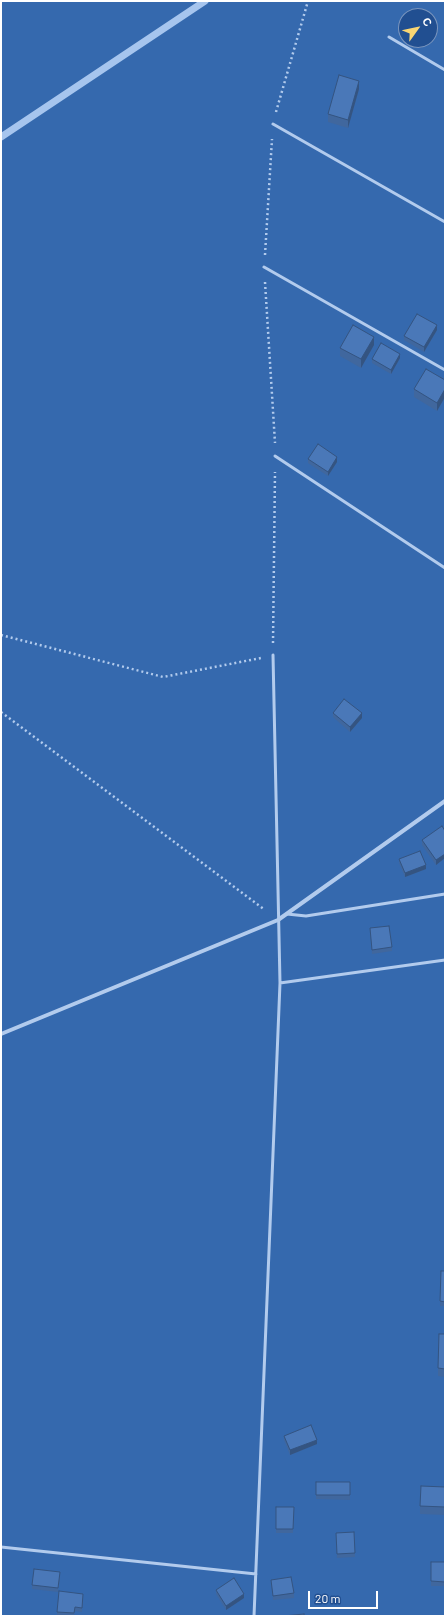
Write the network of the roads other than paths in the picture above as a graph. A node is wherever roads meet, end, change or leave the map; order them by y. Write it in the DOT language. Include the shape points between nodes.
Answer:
graph roads {
  1 [pos="389,37"];
  2 [pos="445,70"];
  3 [pos="273,124"];
  4 [pos="445,222"];
  5 [pos="264,267"];
  6 [pos="445,370"];
  7 [pos="275,456"];
  8 [pos="445,568"];
  9 [pos="273,655"];
  10 [pos="445,801"];
  11 [pos="445,894"];
  12 [pos="287,914"];
  13 [pos="278,920"];
  14 [pos="445,960"];
  15 [pos="280,983"];
  16 [pos="1,1034"];
  17 [pos="1,1547"];
  18 [pos="256,1574"];
  19 [pos="254,1616"];
  1 -- 2 [label="lane"];
  3 -- 4 [label="lane"];
  5 -- 6 [label="lane"];
  7 -- 8 [label="lane"];
  9 -- 13 [label="lane"];
  10 -- 12 [label="street"];
  11 -- 12 [label="lane" via="306,916"];
  12 -- 13 [label="street"];
  13 -- 15 [label="lane"];
  13 -- 16 [label="street"];
  14 -- 15 [label="lane"];
  15 -- 18 [label="lane"];
  17 -- 18 [label="lane"];
  18 -- 19 [label="lane"];
}
